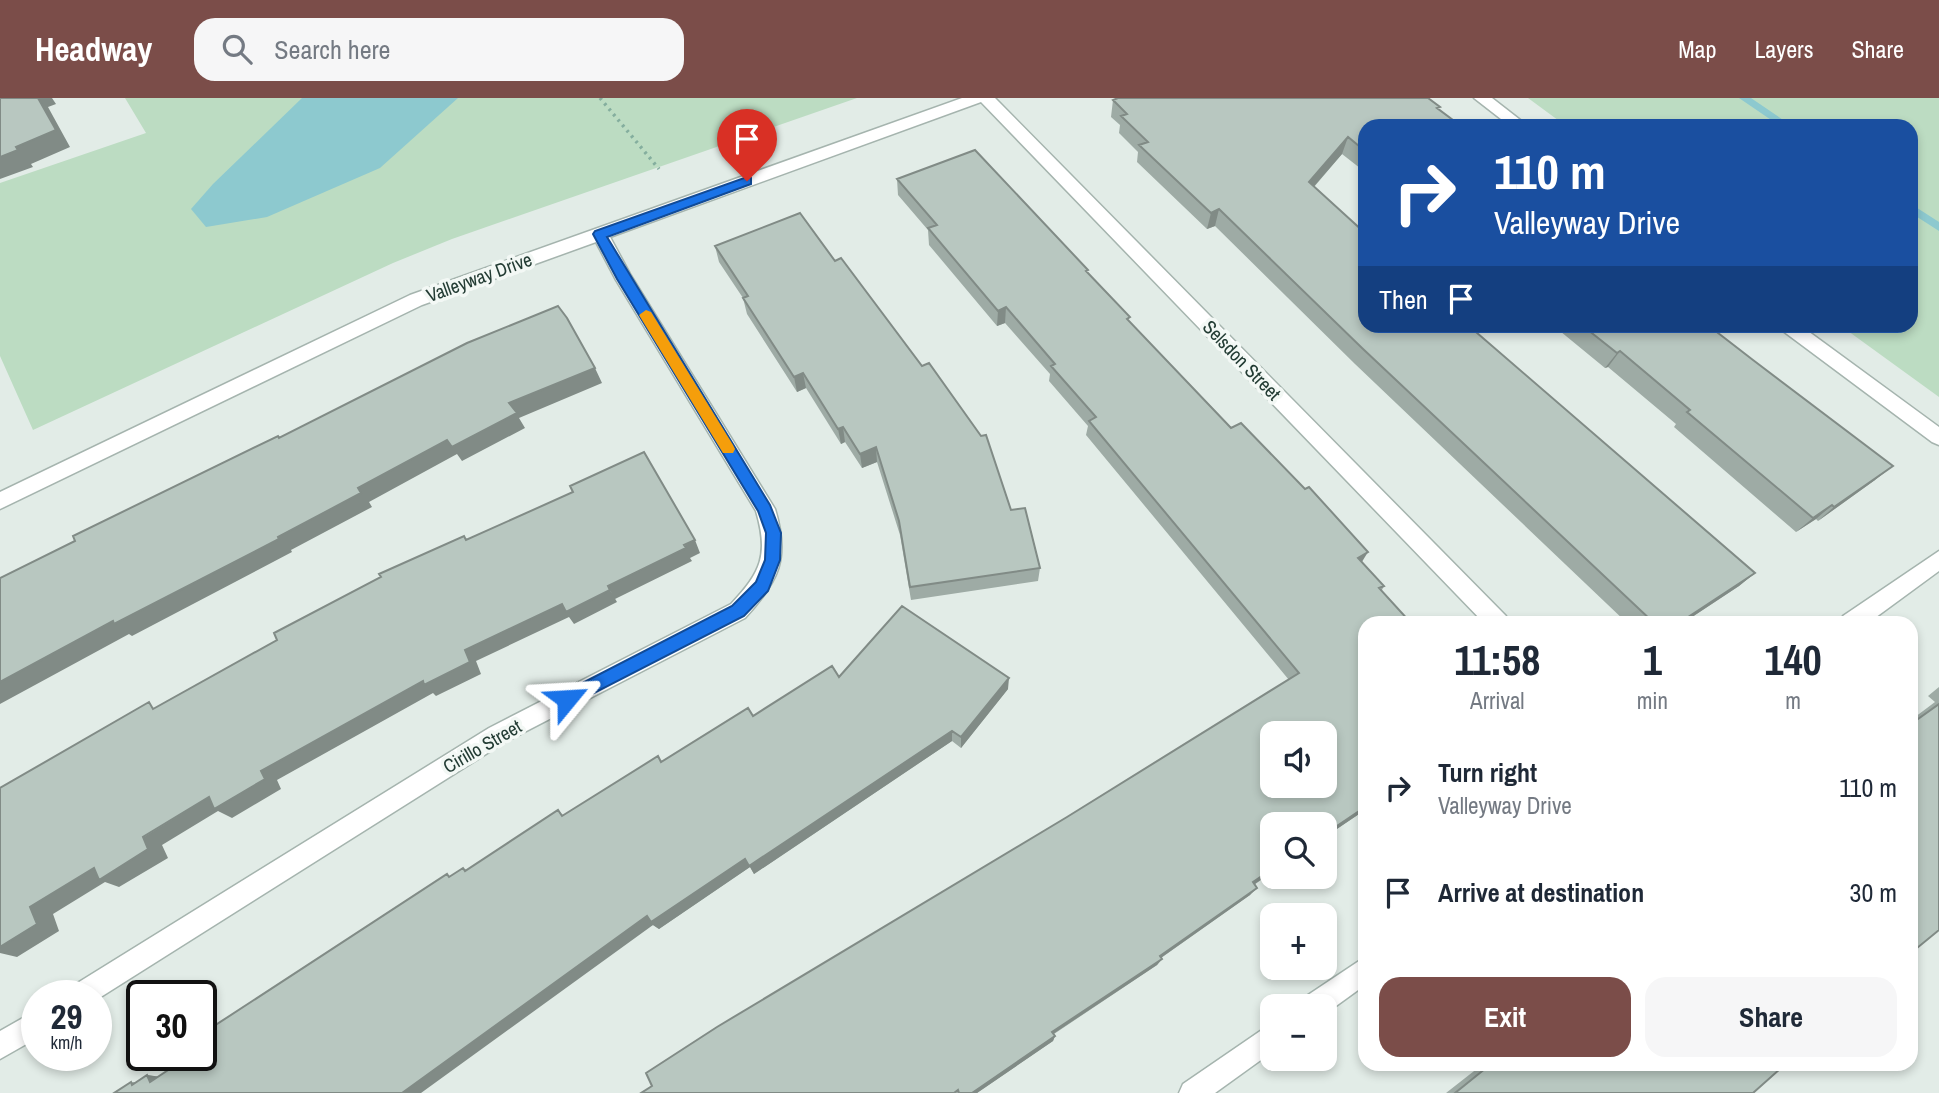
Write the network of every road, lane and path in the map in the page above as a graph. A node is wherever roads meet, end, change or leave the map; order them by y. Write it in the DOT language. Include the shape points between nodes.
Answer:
graph roads {
  1 [pos="600,98"];
  2 [pos="977,98"];
  3 [pos="986,98"];
  4 [pos="1482,98"];
  5 [pos="1510,119"];
  6 [pos="659,169"];
  7 [pos="600,234"];
  8 [pos="1798,333"];
  9 [pos="1939,437"];
  10 [pos="0,501"];
  11 [pos="1939,560"];
  12 [pos="1491,616"];
  13 [pos="1862,616"];
  14 [pos="1358,975"];
  15 [pos="106,980"];
  16 [pos="1331,994"];
  17 [pos="21,1033"];
  18 [pos="1260,1045"];
  19 [pos="0,1046"];
  20 [pos="1192,1093"];
  1 -- 6 [label="path"];
  2 -- 7 [label="street, Valleyway Drive"];
  3 -- 12 [label="street, Selsdon Street"];
  4 -- 5 [label="street"];
  7 -- 10 [label="street, Valleyway Drive" via="416,300"];
  7 -- 15 [label="street, Cirillo Street" via="765,509 774,533 772,560 762,586 738,611 497,735"];
  8 -- 9 [label="street"];
  11 -- 13 [label="street"];
  14 -- 16 [label="street"];
  17 -- 19 [label="street"];
  18 -- 20 [label="street"];
}
